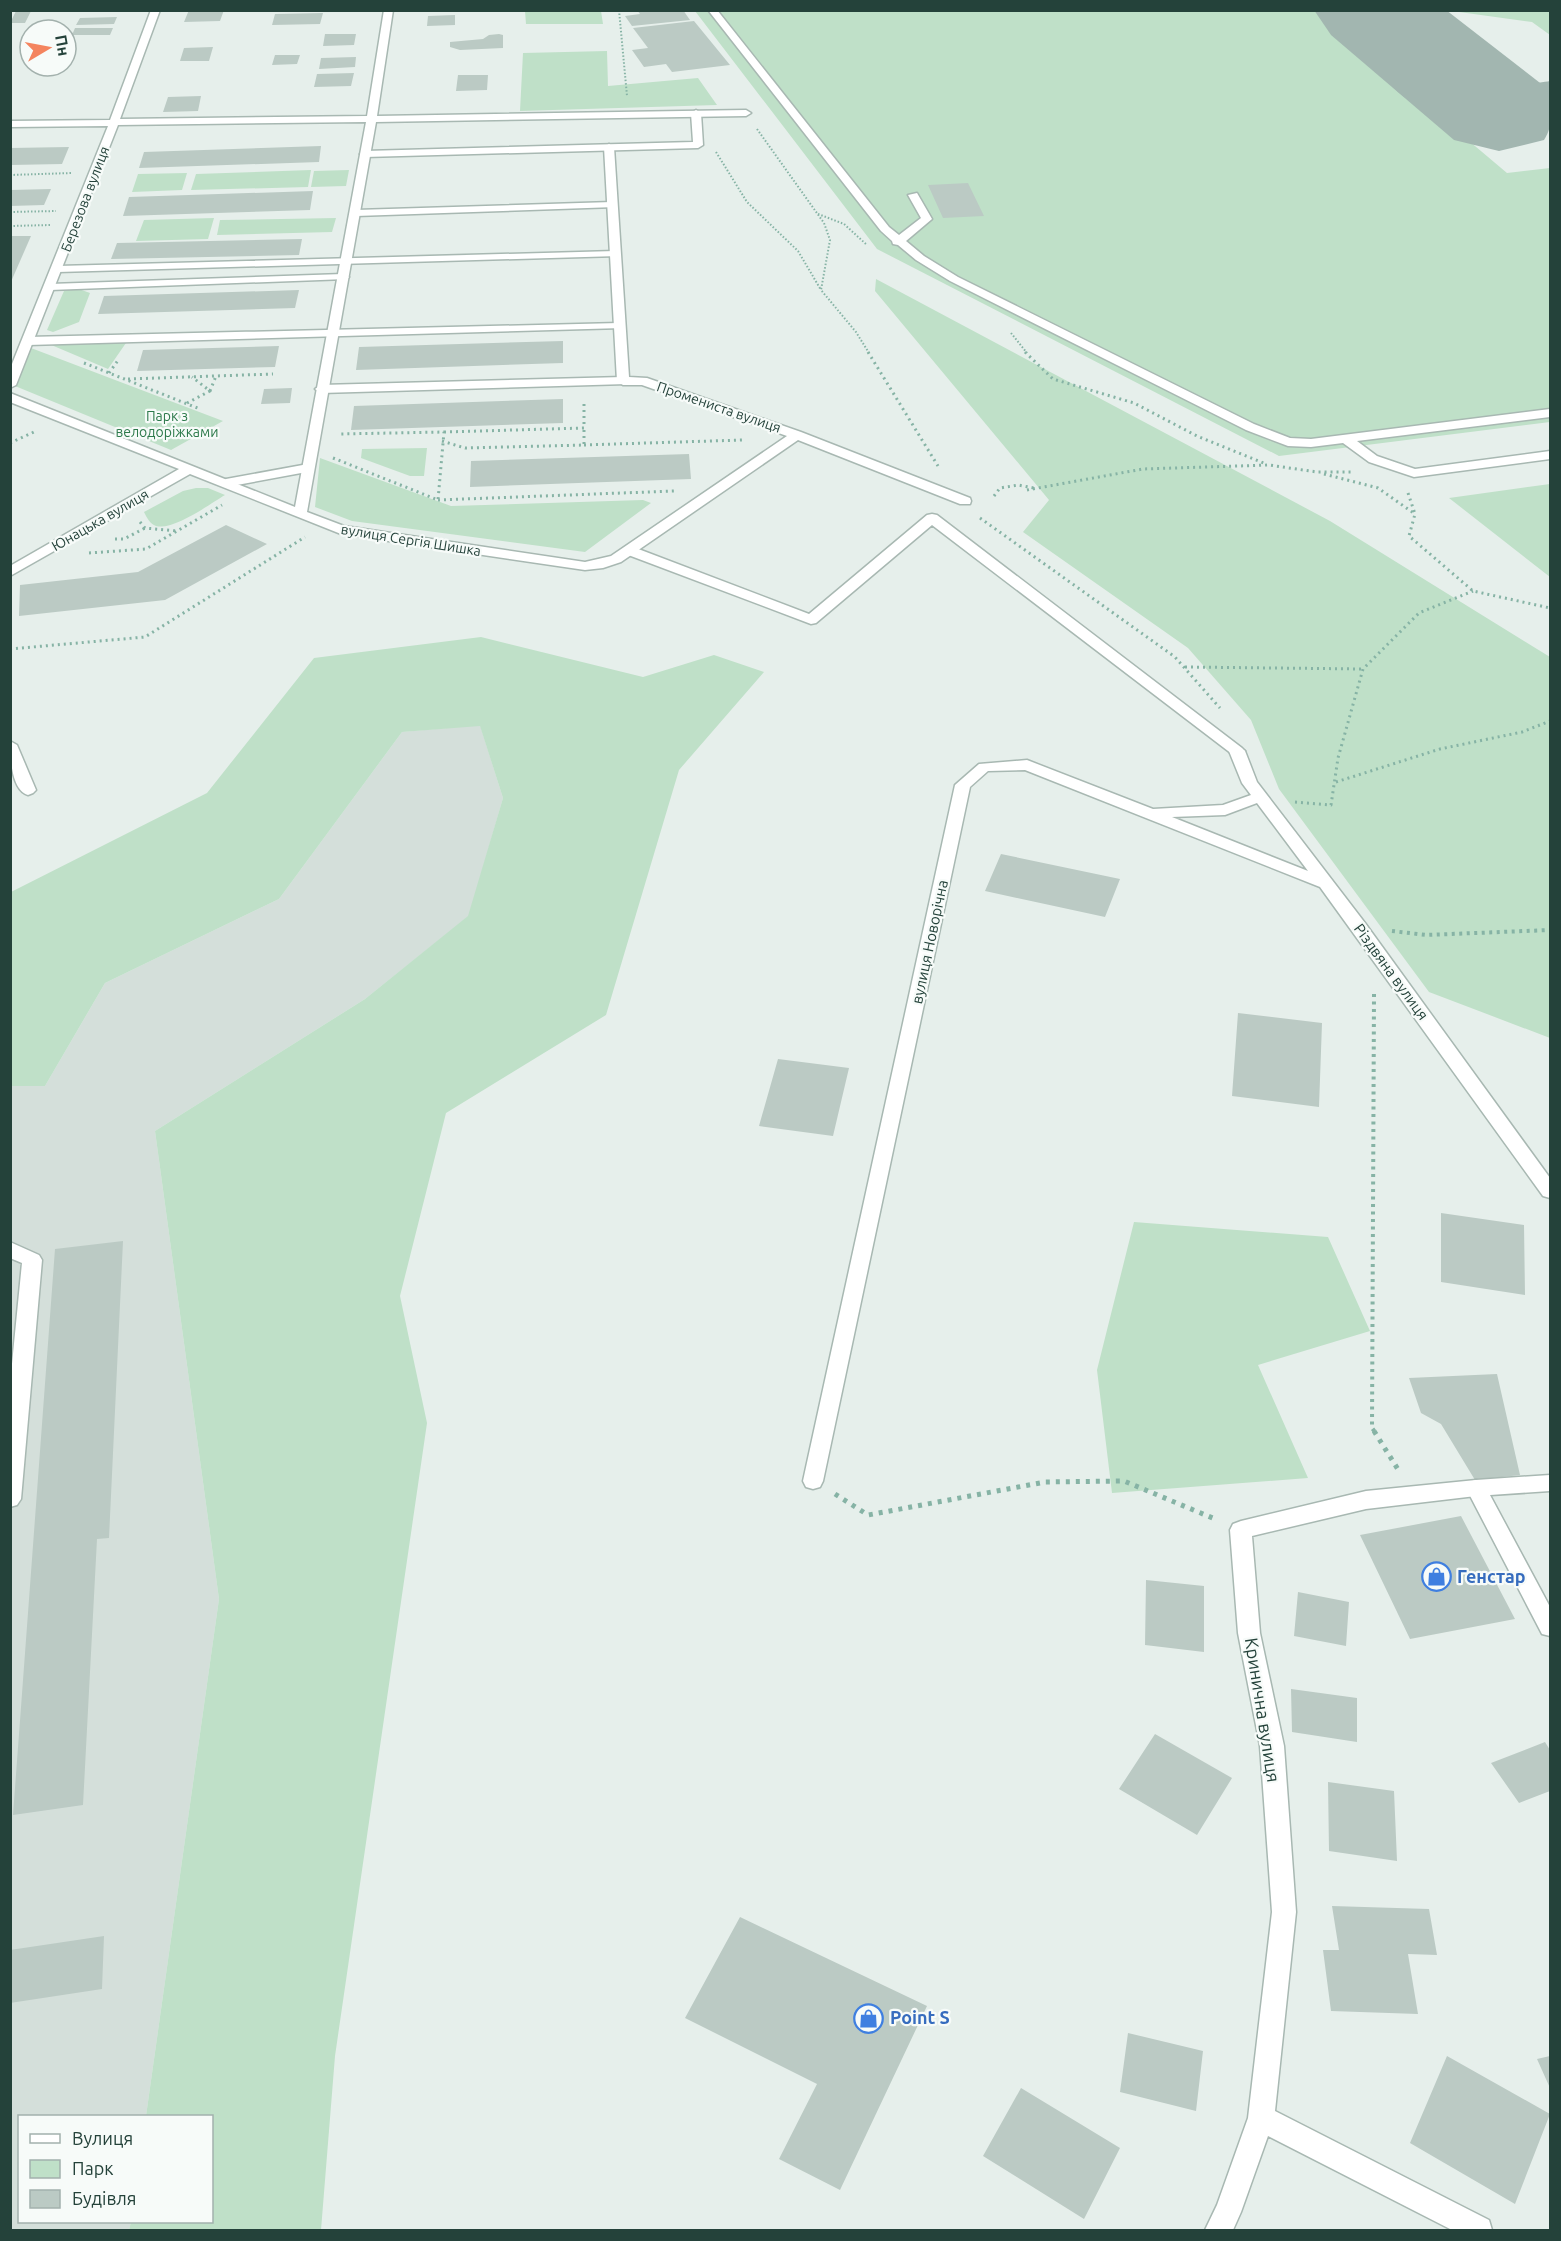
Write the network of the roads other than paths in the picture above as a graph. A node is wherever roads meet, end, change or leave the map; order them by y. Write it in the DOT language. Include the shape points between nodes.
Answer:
graph roads {
  1 [pos="156,10"];
  2 [pos="389,10"];
  3 [pos="712,10"];
  4 [pos="696,113"];
  5 [pos="746,113"];
  6 [pos="370,118"];
  7 [pos="114,123"];
  8 [pos="10,124"];
  9 [pos="609,147"];
  10 [pos="365,154"];
  11 [pos="913,195"];
  12 [pos="612,205"];
  13 [pos="356,213"];
  14 [pos="897,242"];
  15 [pos="615,254"];
  16 [pos="345,260"];
  17 [pos="58,269"];
  18 [pos="343,277"];
  19 [pos="50,287"];
  20 [pos="619,326"];
  21 [pos="332,332"];
  22 [pos="28,341"];
  23 [pos="623,381"];
  24 [pos="10,385"];
  25 [pos="321,389"];
  26 [pos="10,397"];
  27 [pos="1551,413"];
  28 [pos="797,435"];
  29 [pos="1346,439"];
  30 [pos="1551,455"];
  31 [pos="308,468"];
  32 [pos="189,469"];
  33 [pos="226,483"];
  34 [pos="965,501"];
  35 [pos="300,513"];
  36 [pos="628,550"];
  37 [pos="10,572"];
  38 [pos="10,745"];
  39 [pos="28,790"];
  40 [pos="1255,790"];
  41 [pos="1149,813"];
  42 [pos="1325,883"];
  43 [pos="1551,1191"];
  44 [pos="10,1249"];
  45 [pos="813,1480"];
  46 [pos="1551,1483"];
  47 [pos="1476,1488"];
  48 [pos="10,1499"];
  49 [pos="1551,1626"];
  50 [pos="1261,2118"];
  51 [pos="1218,2230"];
  52 [pos="1479,2230"];
  1 -- 7 [label="street, Березова вулиця"];
  2 -- 6 [label="street"];
  3 -- 14 [label="street"];
  4 -- 5 [label="street"];
  4 -- 6 [label="street"];
  4 -- 9 [label="street" via="698,145"];
  6 -- 7 [label="street"];
  6 -- 10 [label="street"];
  7 -- 8 [label="street"];
  7 -- 17 [label="street, Березова вулиця"];
  9 -- 10 [label="street"];
  9 -- 12 [label="street"];
  10 -- 13 [label="street"];
  11 -- 14 [label="street" via="927,219"];
  12 -- 13 [label="street"];
  12 -- 15 [label="street"];
  13 -- 16 [label="street"];
  14 -- 29 [label="street" via="954,279 1269,435 1288,442"];
  15 -- 16 [label="street"];
  15 -- 20 [label="street"];
  16 -- 17 [label="street"];
  16 -- 18 [label="street"];
  17 -- 19 [label="street, Березова вулиця"];
  18 -- 19 [label="street"];
  18 -- 21 [label="street"];
  19 -- 22 [label="street, Березова вулиця"];
  20 -- 21 [label="street"];
  20 -- 23 [label="street"];
  21 -- 22 [label="street"];
  21 -- 25 [label="street"];
  22 -- 24 [label="street, Березова вулиця"];
  23 -- 25 [label="street, Промениста вулиця"];
  23 -- 28 [label="street, Промениста вулиця" via="643,381"];
  25 -- 31 [label="street"];
  26 -- 32 [label="street, вулиця Сергія Шишка"];
  27 -- 29 [label="street"];
  28 -- 34 [label="street, Промениста вулиця"];
  28 -- 36 [label="street, вулиця Сергія Шишка"];
  29 -- 30 [label="street" via="1373,459 1414,473"];
  31 -- 33 [label="street"];
  31 -- 35 [label="street"];
  32 -- 33 [label="street, вулиця Сергія Шишка"];
  32 -- 37 [label="street, Юнацька вулиця"];
  33 -- 35 [label="street, вулиця Сергія Шишка"];
  35 -- 36 [label="street, вулиця Сергія Шишка" via="341,530 585,566 603,564"];
  36 -- 40 [label="street, Різдвяна вулиця" via="811,620 932,518 1237,751"];
  38 -- 39 [label="street"];
  40 -- 41 [label="street" via="1225,810"];
  40 -- 42 [label="street, Різдвяна вулиця"];
  41 -- 42 [label="street, вулиця Новорічна"];
  41 -- 45 [label="street, вулиця Новорічна" via="1026,765 984,767 963,785"];
  42 -- 43 [label="street, Різдвяна вулиця"];
  44 -- 48 [label="street" via="32,1260"];
  46 -- 47 [label="street"];
  47 -- 49 [label="street"];
  47 -- 50 [label="street, Кринична вулиця" via="1366,1500 1241,1530 1249,1633 1272,1746 1284,1912"];
  50 -- 51 [label="street, Кринична вулиця"];
  50 -- 52 [label="street"];
}
